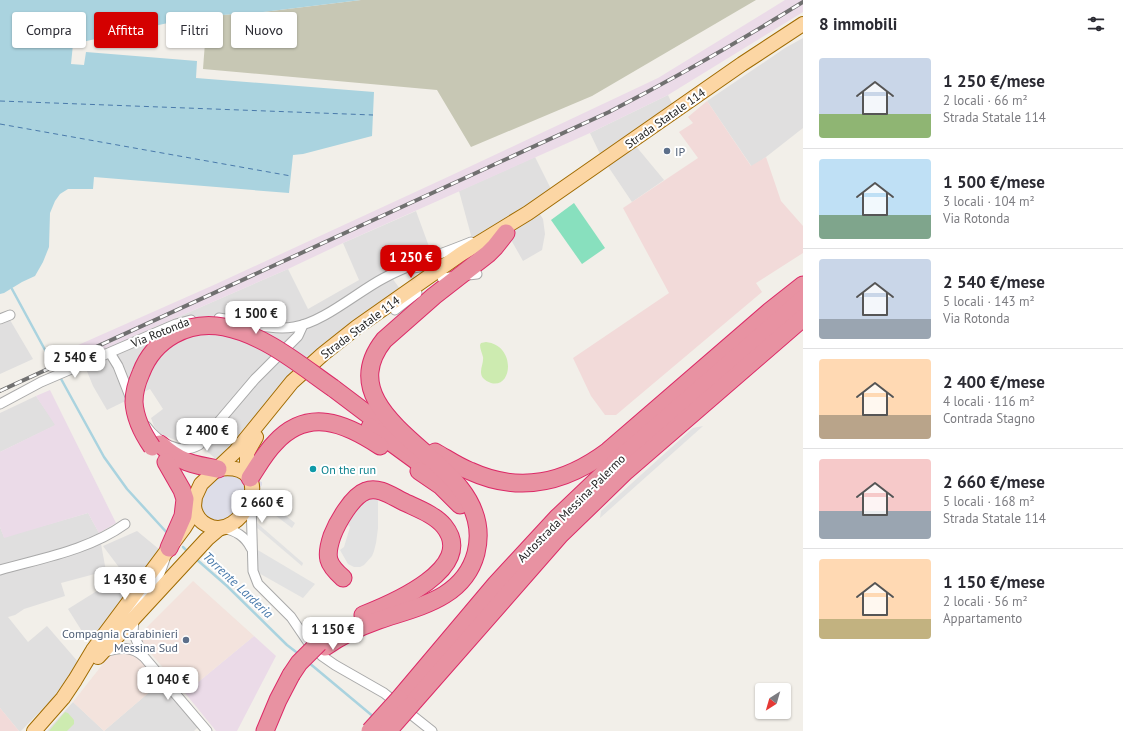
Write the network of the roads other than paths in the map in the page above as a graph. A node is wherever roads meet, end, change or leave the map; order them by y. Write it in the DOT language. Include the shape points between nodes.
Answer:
graph roads {
  1 [pos="803,24"];
  2 [pos="503,231"];
  3 [pos="432,256"];
  4 [pos="396,272"];
  5 [pos="439,273"];
  6 [pos="477,274"];
  7 [pos="460,277"];
  8 [pos="803,285"];
  9 [pos="803,299"];
  10 [pos="10,315"];
  11 [pos="399,317"];
  12 [pos="803,318"];
  13 [pos="0,319"];
  14 [pos="303,325"];
  15 [pos="766,341"];
  16 [pos="110,353"];
  17 [pos="330,392"];
  18 [pos="0,404"];
  19 [pos="410,438"];
  20 [pos="156,445"];
  21 [pos="166,462"];
  22 [pos="218,469"];
  23 [pos="249,476"];
  24 [pos="251,498"];
  25 [pos="194,501"];
  26 [pos="460,505"];
  27 [pos="125,524"];
  28 [pos="222,528"];
  29 [pos="169,548"];
  30 [pos="252,549"];
  31 [pos="0,570"];
  32 [pos="343,578"];
  33 [pos="374,611"];
  34 [pos="134,618"];
  35 [pos="114,631"];
  36 [pos="322,645"];
  37 [pos="135,648"];
  38 [pos="102,653"];
  39 [pos="295,677"];
  40 [pos="75,680"];
  41 [pos="405,702"];
  42 [pos="34,731"];
  43 [pos="207,731"];
  44 [pos="265,731"];
  45 [pos="275,731"];
  46 [pos="370,731"];
  47 [pos="388,731"];
  48 [pos="432,731"];
  1 -- 2 [label="main road, Strada Statale 114"];
  2 -- 3 [label="street, Via Rotonda"];
  2 -- 5 [label="main road, Strada Statale 114"];
  2 -- 7 [label="highway" via="495,247"];
  3 -- 4 [label="street, Via Rotonda"];
  3 -- 5 [label="street" via="436,260"];
  4 -- 5 [label="street" via="425,266"];
  4 -- 14 [label="street, Via Rotonda" via="321,318"];
  5 -- 7 [label="street"];
  5 -- 11 [label="main road, Strada Statale 114"];
  5 -- 22 [label="main road, Strada Statale 114" via="357,327 312,363 292,382 242,444"];
  6 -- 7 [label="street"];
  6 -- 11 [label="highway"];
  7 -- 11 [label="highway"];
  8 -- 19 [label="highway" via="608,451 572,473 537,482 511,483 497,480 470,472"];
  9 -- 15 [label="highway"];
  10 -- 13 [label="street"];
  11 -- 19 [label="highway" via="391,333 379,346 372,361 369,378 371,391 381,408"];
  11 -- 23 [label="main road, Strada Statale 114" via="363,333 298,388 252,444 246,458"];
  12 -- 15 [label="highway"];
  14 -- 16 [label="street, Via Rotonda" via="282,328 216,318 193,319"];
  14 -- 16 [label="street" via="298,336 255,379 203,441 189,449 169,445 148,428 135,407"];
  15 -- 41 [label="highway, Autostrada Messina-Palermo" via="618,460 557,518 496,584"];
  16 -- 18 [label="street, Via Rotonda" via="41,382"];
  17 -- 19 [label="highway" via="378,422"];
  17 -- 20 [label="highway, bridge" via="279,351 246,334 211,325 180,331 154,350 142,368 136,387 134,402 138,422 142,431"];
  17 -- 26 [label="highway" via="444,483"];
  19 -- 36 [label="highway" via="454,480 466,496 474,512 478,530 473,562 461,581 441,597 421,607 360,627"];
  20 -- 21 [label="highway"];
  20 -- 22 [label="highway" via="181,460"];
  21 -- 25 [label="highway" via="190,485"];
  21 -- 29 [label="highway" via="185,500 183,516"];
  22 -- 23 [label="main road" via="232,468"];
  22 -- 25 [label="main road" via="201,484"];
  23 -- 24 [label="main road"];
  23 -- 26 [label="highway" via="270,448 289,431 308,423 328,422 343,425 371,440 432,480"];
  24 -- 28 [label="main road" via="240,516"];
  24 -- 30 [label="street"];
  25 -- 28 [label="main road" via="194,511 201,521 211,528"];
  25 -- 29 [label="main road" via="189,520"];
  26 -- 33 [label="highway" via="466,518 468,535 466,551 454,572 422,596"];
  27 -- 31 [label="street" via="106,537 88,544"];
  28 -- 30 [label="street" via="238,533"];
  28 -- 34 [label="main road" via="207,539"];
  29 -- 35 [label="main road"];
  30 -- 48 [label="street" via="256,580 291,617 310,645 328,661 384,693"];
  32 -- 33 [label="highway" via="333,570 328,554 335,530 344,514 358,495 367,490 389,495 444,526 452,546 444,567 430,580"];
  33 -- 36 [label="highway" via="333,630"];
  34 -- 35 [label="main road"];
  34 -- 37 [label="street"];
  35 -- 37 [label="street" via="132,641"];
  35 -- 38 [label="main road"];
  35 -- 40 [label="main road" via="93,650"];
  36 -- 39 [label="highway, bridge" via="299,663"];
  37 -- 38 [label="street" via="121,648"];
  37 -- 43 [label="street"];
  38 -- 40 [label="main road"];
  39 -- 44 [label="highway" via="278,700"];
  39 -- 45 [label="highway"];
  40 -- 42 [label="main road"];
  41 -- 46 [label="highway, bridge"];
  41 -- 47 [label="highway, bridge"];
}
